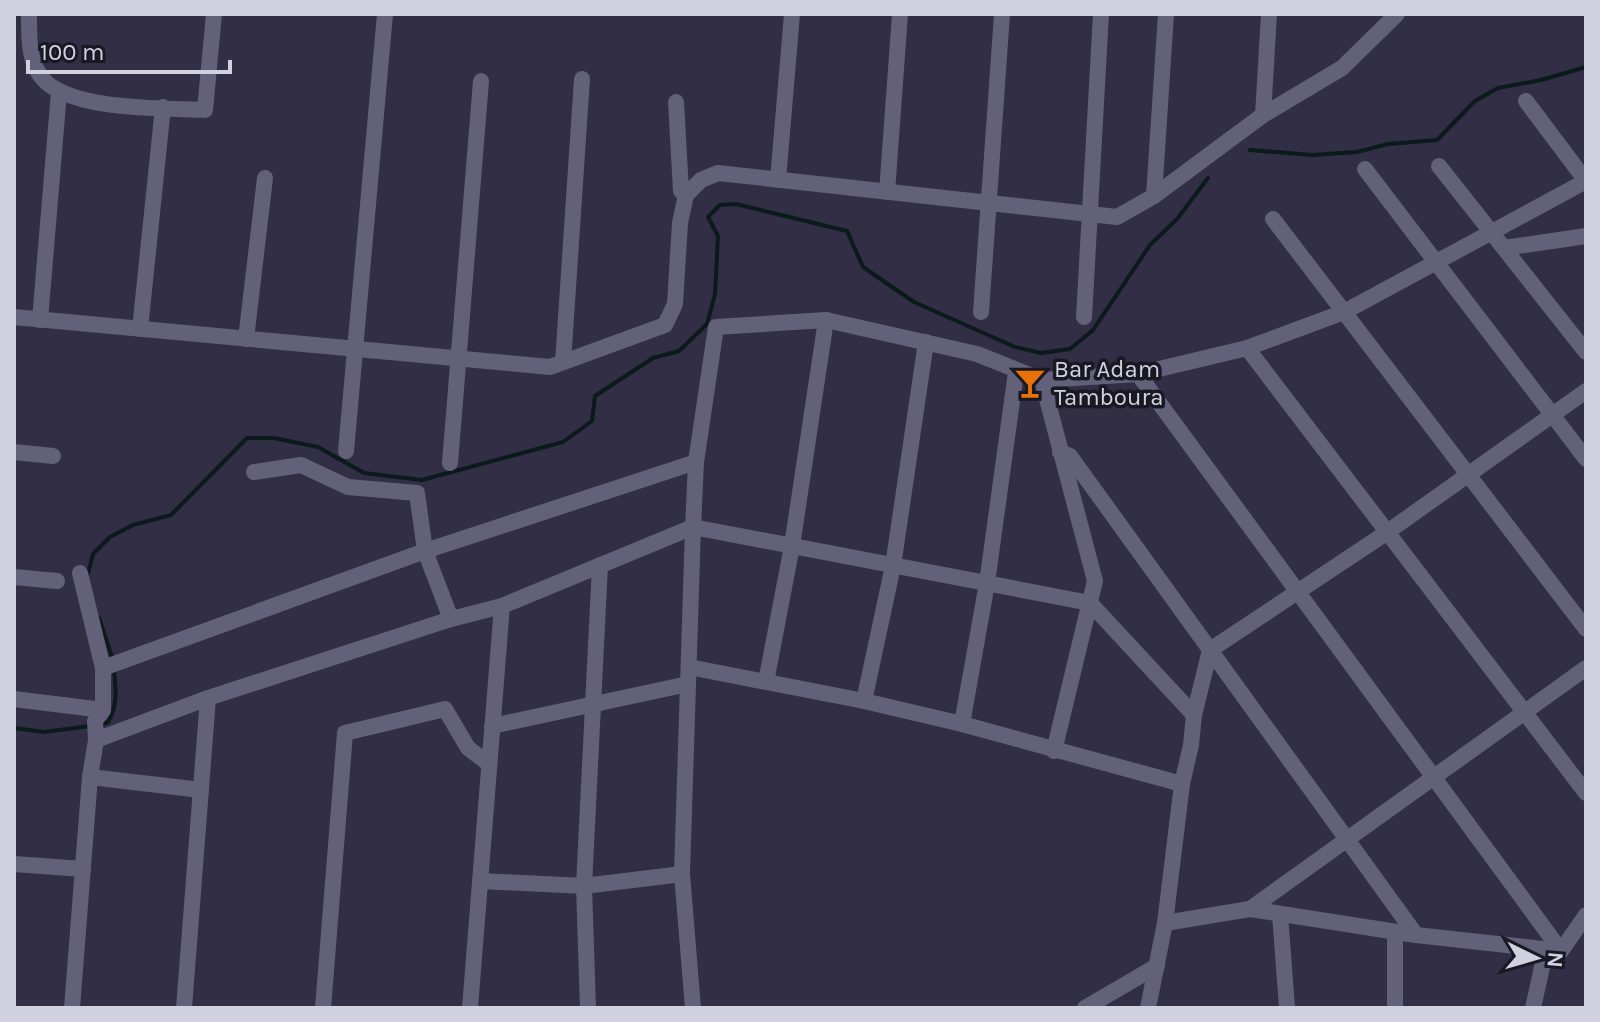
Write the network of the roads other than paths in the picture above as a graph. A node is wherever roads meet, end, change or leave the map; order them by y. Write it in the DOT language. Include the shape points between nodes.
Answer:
graph roads {
  1 [pos="29,14"];
  2 [pos="214,14"];
  3 [pos="385,14"];
  4 [pos="792,14"];
  5 [pos="900,14"];
  6 [pos="1002,14"];
  7 [pos="1101,14"];
  8 [pos="1166,14"];
  9 [pos="1269,14"];
  10 [pos="1397,14"];
  11 [pos="22,49"];
  12 [pos="582,79"];
  13 [pos="481,81"];
  14 [pos="59,92"];
  15 [pos="1526,101"];
  16 [pos="676,102"];
  17 [pos="163,107"];
  18 [pos="1263,115"];
  19 [pos="1439,166"];
  20 [pos="1365,169"];
  21 [pos="265,178"];
  22 [pos="778,180"];
  23 [pos="1586,181"];
  24 [pos="887,192"];
  25 [pos="686,195"];
  26 [pos="1154,196"];
  27 [pos="988,203"];
  28 [pos="1090,214"];
  29 [pos="1273,219"];
  30 [pos="1491,232"];
  31 [pos="1586,236"];
  32 [pos="1504,248"];
  33 [pos="1436,262"];
  34 [pos="981,312"];
  35 [pos="1344,312"];
  36 [pos="14,317"];
  37 [pos="1084,317"];
  38 [pos="40,320"];
  39 [pos="826,320"];
  40 [pos="140,329"];
  41 [pos="246,339"];
  42 [pos="926,342"];
  43 [pos="1247,348"];
  44 [pos="355,349"];
  45 [pos="1586,352"];
  46 [pos="459,359"];
  47 [pos="563,362"];
  48 [pos="1016,372"];
  49 [pos="1138,374"];
  50 [pos="1042,380"];
  51 [pos="1586,391"];
  52 [pos="1553,415"];
  53 [pos="346,451"];
  54 [pos="14,452"];
  55 [pos="1060,452"];
  56 [pos="53,456"];
  57 [pos="1586,459"];
  58 [pos="696,462"];
  59 [pos="450,463"];
  60 [pos="254,472"];
  61 [pos="1469,475"];
  62 [pos="693,527"];
  63 [pos="1386,533"];
  64 [pos="792,546"];
  65 [pos="425,551"];
  66 [pos="600,565"];
  67 [pos="893,566"];
  68 [pos="80,573"];
  69 [pos="14,577"];
  70 [pos="57,581"];
  71 [pos="987,583"];
  72 [pos="1297,591"];
  73 [pos="1090,603"];
  74 [pos="502,606"];
  75 [pos="451,619"];
  76 [pos="1586,629"];
  77 [pos="1210,650"];
  78 [pos="689,667"];
  79 [pos="103,668"];
  80 [pos="1586,668"];
  81 [pos="766,682"];
  82 [pos="688,684"];
  83 [pos="208,698"];
  84 [pos="14,699"];
  85 [pos="864,701"];
  86 [pos="593,704"];
  87 [pos="1524,713"];
  88 [pos="1194,715"];
  89 [pos="962,724"];
  90 [pos="97,726"];
  91 [pos="492,726"];
  92 [pos="1054,751"];
  93 [pos="489,764"];
  94 [pos="90,777"];
  95 [pos="1434,777"];
  96 [pos="1182,784"];
  97 [pos="201,790"];
  98 [pos="1586,793"];
  99 [pos="1347,840"];
  100 [pos="14,864"];
  101 [pos="83,869"];
  102 [pos="682,874"];
  103 [pos="480,881"];
  104 [pos="584,886"];
  105 [pos="1250,909"];
  106 [pos="1280,914"];
  107 [pos="1586,915"];
  108 [pos="1165,923"];
  109 [pos="1395,932"];
  110 [pos="1416,935"];
  111 [pos="1554,950"];
  112 [pos="1157,966"];
  113 [pos="72,1008"];
  114 [pos="184,1008"];
  115 [pos="323,1008"];
  116 [pos="470,1008"];
  117 [pos="588,1008"];
  118 [pos="693,1008"];
  119 [pos="1085,1008"];
  120 [pos="1148,1008"];
  121 [pos="1287,1008"];
  122 [pos="1395,1008"];
  123 [pos="1533,1008"];
  1 -- 11 [label="street"];
  2 -- 17 [label="street" via="205,110"];
  3 -- 44 [label="street"];
  4 -- 22 [label="street"];
  5 -- 24 [label="street"];
  6 -- 27 [label="street"];
  7 -- 28 [label="street"];
  8 -- 26 [label="street"];
  9 -- 18 [label="street"];
  10 -- 18 [label="street" via="1342,68"];
  11 -- 14 [label="street"];
  12 -- 47 [label="street"];
  13 -- 46 [label="street"];
  14 -- 17 [label="street" via="91,103"];
  14 -- 38 [label="street"];
  15 -- 23 [label="street"];
  16 -- 25 [label="street" via="681,191"];
  17 -- 40 [label="street"];
  18 -- 26 [label="street"];
  19 -- 30 [label="street"];
  20 -- 33 [label="street"];
  21 -- 41 [label="street"];
  22 -- 24 [label="street"];
  22 -- 25 [label="street" via="718,173"];
  23 -- 30 [label="street"];
  24 -- 27 [label="street"];
  25 -- 47 [label="street" via="675,304 665,325"];
  26 -- 28 [label="street" via="1117,217"];
  27 -- 28 [label="street"];
  27 -- 34 [label="street"];
  28 -- 37 [label="street"];
  29 -- 35 [label="street"];
  30 -- 32 [label="street"];
  30 -- 33 [label="street"];
  31 -- 32 [label="street"];
  32 -- 45 [label="street"];
  33 -- 35 [label="street"];
  33 -- 52 [label="street"];
  35 -- 43 [label="street"];
  35 -- 61 [label="street"];
  36 -- 38 [label="street"];
  38 -- 40 [label="street"];
  39 -- 42 [label="street"];
  39 -- 58 [label="street" via="716,327"];
  39 -- 64 [label="street"];
  40 -- 41 [label="street"];
  41 -- 44 [label="street"];
  42 -- 48 [label="street" via="977,354"];
  42 -- 67 [label="street"];
  43 -- 49 [label="street"];
  43 -- 63 [label="street"];
  44 -- 46 [label="street"];
  44 -- 53 [label="street"];
  46 -- 47 [label="street" via="550,367"];
  46 -- 59 [label="street"];
  48 -- 50 [label="street"];
  48 -- 71 [label="street"];
  49 -- 50 [label="street"];
  49 -- 72 [label="street"];
  50 -- 55 [label="street"];
  51 -- 52 [label="street"];
  52 -- 57 [label="street"];
  52 -- 61 [label="street"];
  54 -- 56 [label="street"];
  55 -- 73 [label="street" via="1095,581"];
  55 -- 77 [label="street" via="1070,456"];
  58 -- 62 [label="street"];
  58 -- 65 [label="street"];
  60 -- 65 [label="street" via="301,465 348,487 417,493"];
  61 -- 63 [label="street"];
  61 -- 76 [label="street"];
  62 -- 64 [label="street"];
  62 -- 66 [label="street"];
  62 -- 78 [label="street"];
  63 -- 72 [label="street"];
  63 -- 87 [label="street"];
  64 -- 67 [label="street"];
  64 -- 81 [label="street"];
  65 -- 75 [label="street"];
  65 -- 79 [label="street"];
  66 -- 74 [label="street"];
  66 -- 86 [label="street"];
  67 -- 71 [label="street"];
  67 -- 85 [label="street"];
  68 -- 79 [label="street"];
  69 -- 70 [label="street"];
  71 -- 73 [label="street"];
  71 -- 89 [label="street"];
  72 -- 77 [label="street"];
  72 -- 95 [label="street"];
  73 -- 88 [label="street"];
  73 -- 92 [label="street"];
  74 -- 75 [label="street"];
  74 -- 91 [label="street"];
  75 -- 83 [label="street"];
  77 -- 88 [label="street"];
  77 -- 99 [label="street"];
  78 -- 81 [label="street"];
  78 -- 82 [label="street"];
  79 -- 90 [label="street"];
  80 -- 87 [label="street"];
  81 -- 85 [label="street"];
  82 -- 86 [label="street"];
  82 -- 102 [label="street"];
  83 -- 90 [label="street"];
  83 -- 97 [label="street"];
  84 -- 90 [label="street"];
  85 -- 89 [label="street"];
  86 -- 91 [label="street"];
  86 -- 104 [label="street"];
  87 -- 95 [label="street"];
  87 -- 98 [label="street"];
  88 -- 96 [label="street"];
  89 -- 92 [label="street"];
  90 -- 94 [label="street"];
  91 -- 93 [label="street"];
  92 -- 96 [label="street"];
  93 -- 103 [label="street"];
  93 -- 115 [label="street" via="468,748 445,709 345,733"];
  94 -- 97 [label="street"];
  94 -- 101 [label="street"];
  95 -- 99 [label="street"];
  95 -- 111 [label="street"];
  96 -- 108 [label="street"];
  97 -- 114 [label="street"];
  99 -- 105 [label="street"];
  99 -- 110 [label="street"];
  100 -- 101 [label="street"];
  101 -- 113 [label="street"];
  102 -- 104 [label="street"];
  102 -- 118 [label="street"];
  103 -- 104 [label="street"];
  103 -- 116 [label="street"];
  104 -- 117 [label="street"];
  105 -- 106 [label="street"];
  105 -- 108 [label="street"];
  106 -- 109 [label="street"];
  106 -- 121 [label="street"];
  107 -- 111 [label="street"];
  108 -- 112 [label="street"];
  109 -- 110 [label="street"];
  109 -- 122 [label="street"];
  110 -- 111 [label="street"];
  111 -- 123 [label="street"];
  112 -- 119 [label="street"];
  112 -- 120 [label="street"];
}
